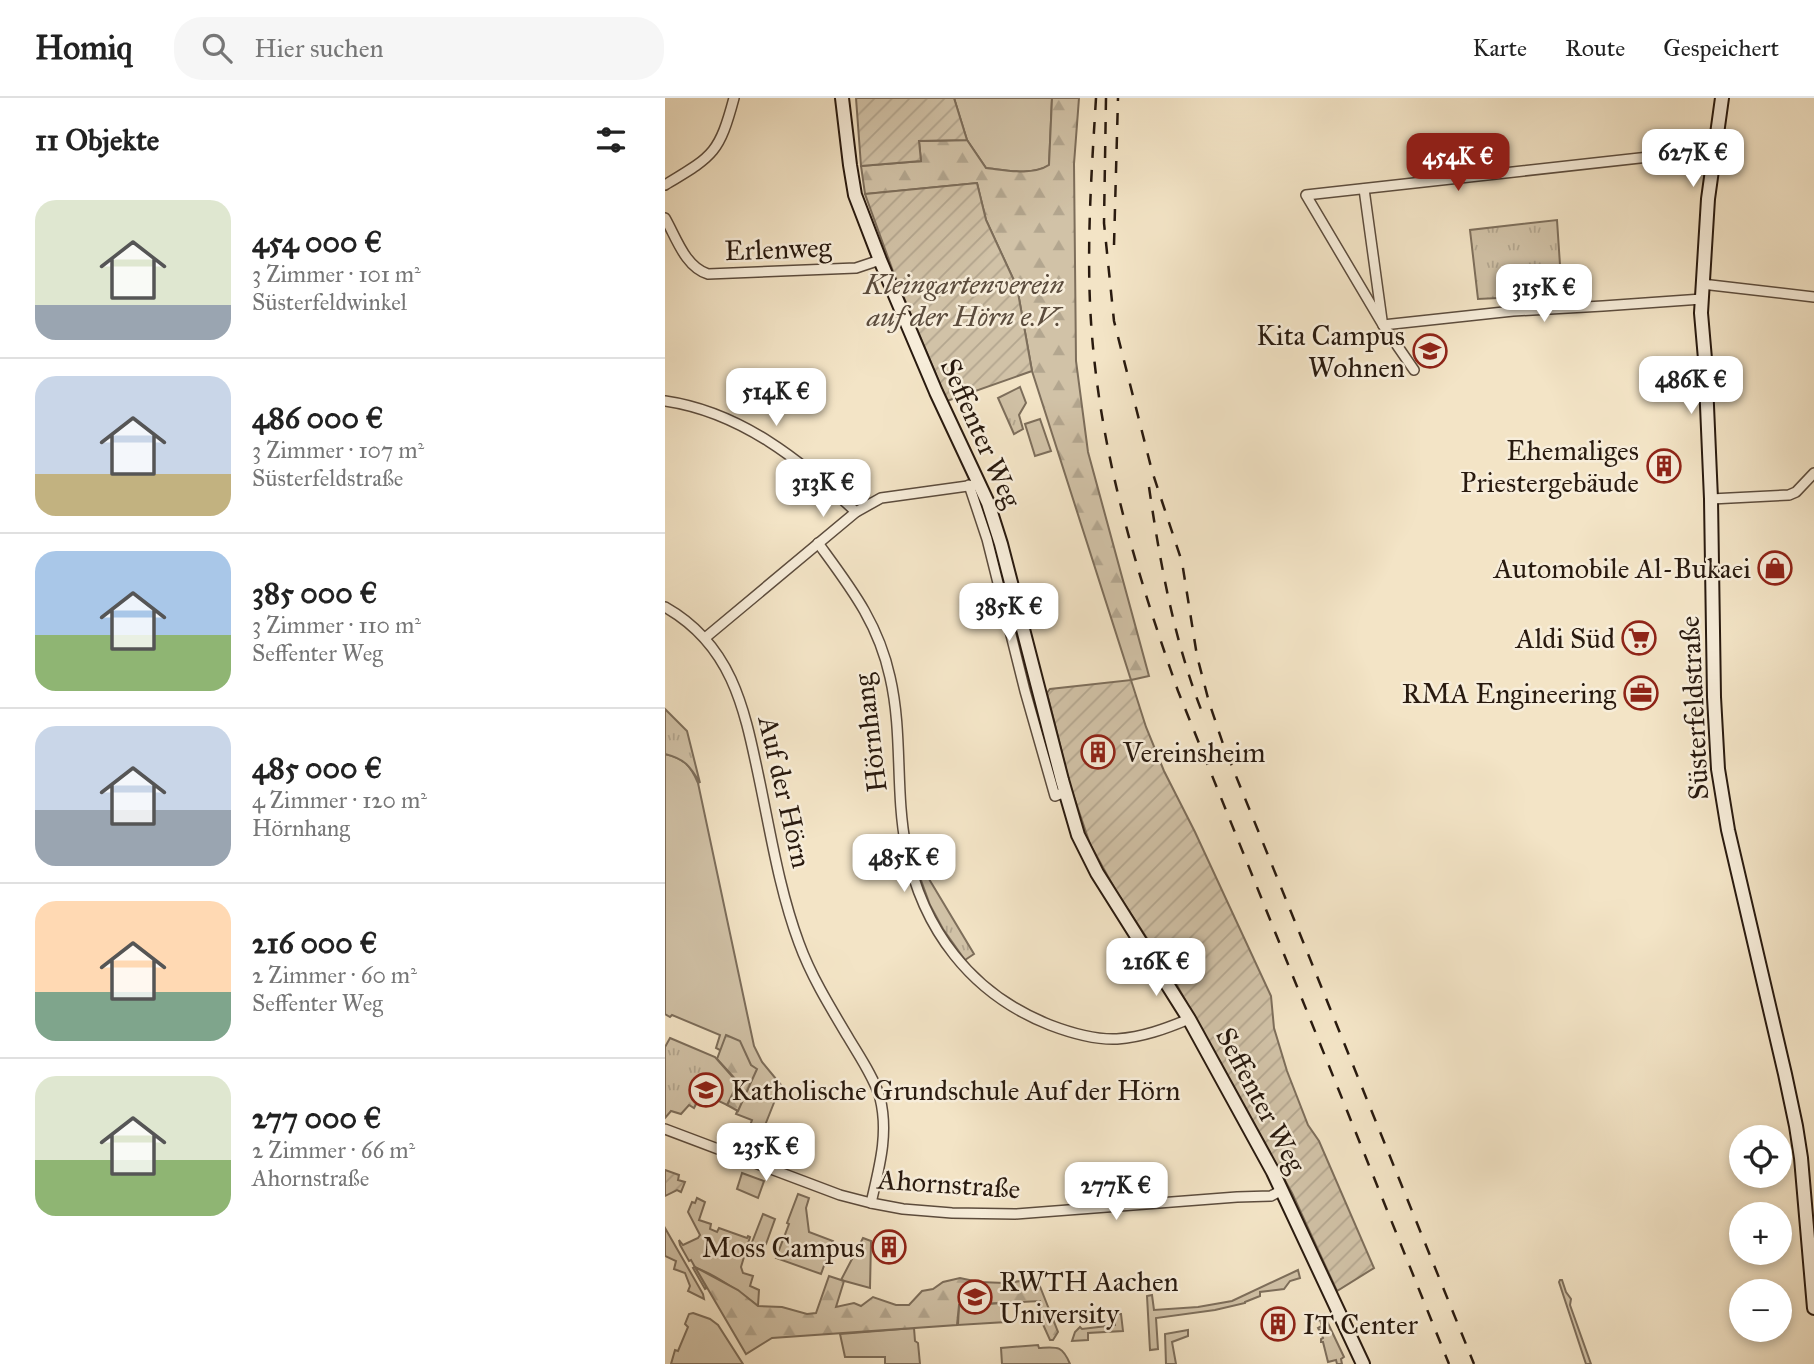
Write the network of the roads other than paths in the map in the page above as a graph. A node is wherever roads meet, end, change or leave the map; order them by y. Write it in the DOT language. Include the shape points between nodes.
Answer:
graph roads {
  1 [pos="733,98"];
  2 [pos="842,98"];
  3 [pos="1722,98"];
  4 [pos="1714,152"];
  5 [pos="665,185"];
  6 [pos="1364,189"];
  7 [pos="665,218"];
  8 [pos="880,260"];
  9 [pos="1702,284"];
  10 [pos="1814,297"];
  11 [pos="1702,299"];
  12 [pos="1383,325"];
  13 [pos="1414,370"];
  14 [pos="665,401"];
  15 [pos="1814,473"];
  16 [pos="974,485"];
  17 [pos="1711,499"];
  18 [pos="856,512"];
  19 [pos="818,542"];
  20 [pos="665,607"];
  21 [pos="705,638"];
  22 [pos="1189,1019"];
  23 [pos="665,1129"];
  24 [pos="1282,1190"];
  25 [pos="871,1203"];
  26 [pos="1814,1308"];
  27 [pos="1363,1364"];
  1 -- 5 [label="street" via="715,150"];
  2 -- 8 [label="street, Seffenter Weg" via="855,195"];
  3 -- 4 [label="street, Süsterfeldstraße"];
  4 -- 6 [label="street"];
  4 -- 9 [label="street, Süsterfeldstraße"];
  6 -- 12 [label="street"];
  6 -- 12 [label="street" via="1306,195"];
  7 -- 8 [label="street, Erlenweg" via="691,264 708,274 856,268"];
  8 -- 16 [label="street, Seffenter Weg"];
  9 -- 10 [label="street"];
  9 -- 11 [label="street, Süsterfeldstraße"];
  11 -- 12 [label="street"];
  11 -- 17 [label="street, Süsterfeldstraße"];
  12 -- 13 [label="street"];
  14 -- 18 [label="street" via="725,418 755,433 810,470"];
  15 -- 17 [label="street" via="1789,495"];
  16 -- 18 [label="street" via="881,498"];
  16 -- 22 [label="street, Seffenter Weg" via="1001,544 1078,835"];
  17 -- 26 [label="street, Süsterfeldstraße" via="1718,769 1796,1126"];
  18 -- 19 [label="street"];
  19 -- 21 [label="street"];
  19 -- 22 [label="street, Hörnhang" via="876,631 899,731 902,813 913,878 947,946 968,972 1002,1000 1062,1030 1114,1039 1157,1033"];
  20 -- 21 [label="street, Auf der Hörn"];
  21 -- 25 [label="street, Auf der Hörn" via="726,668 748,723 798,942 880,1097 885,1129"];
  22 -- 24 [label="street, Seffenter Weg"];
  23 -- 25 [label="street, Ahornstraße"];
  24 -- 25 [label="street, Ahornstraße" via="1271,1196 1015,1214 952,1213"];
  24 -- 27 [label="street, Seffenter Weg"];
}
